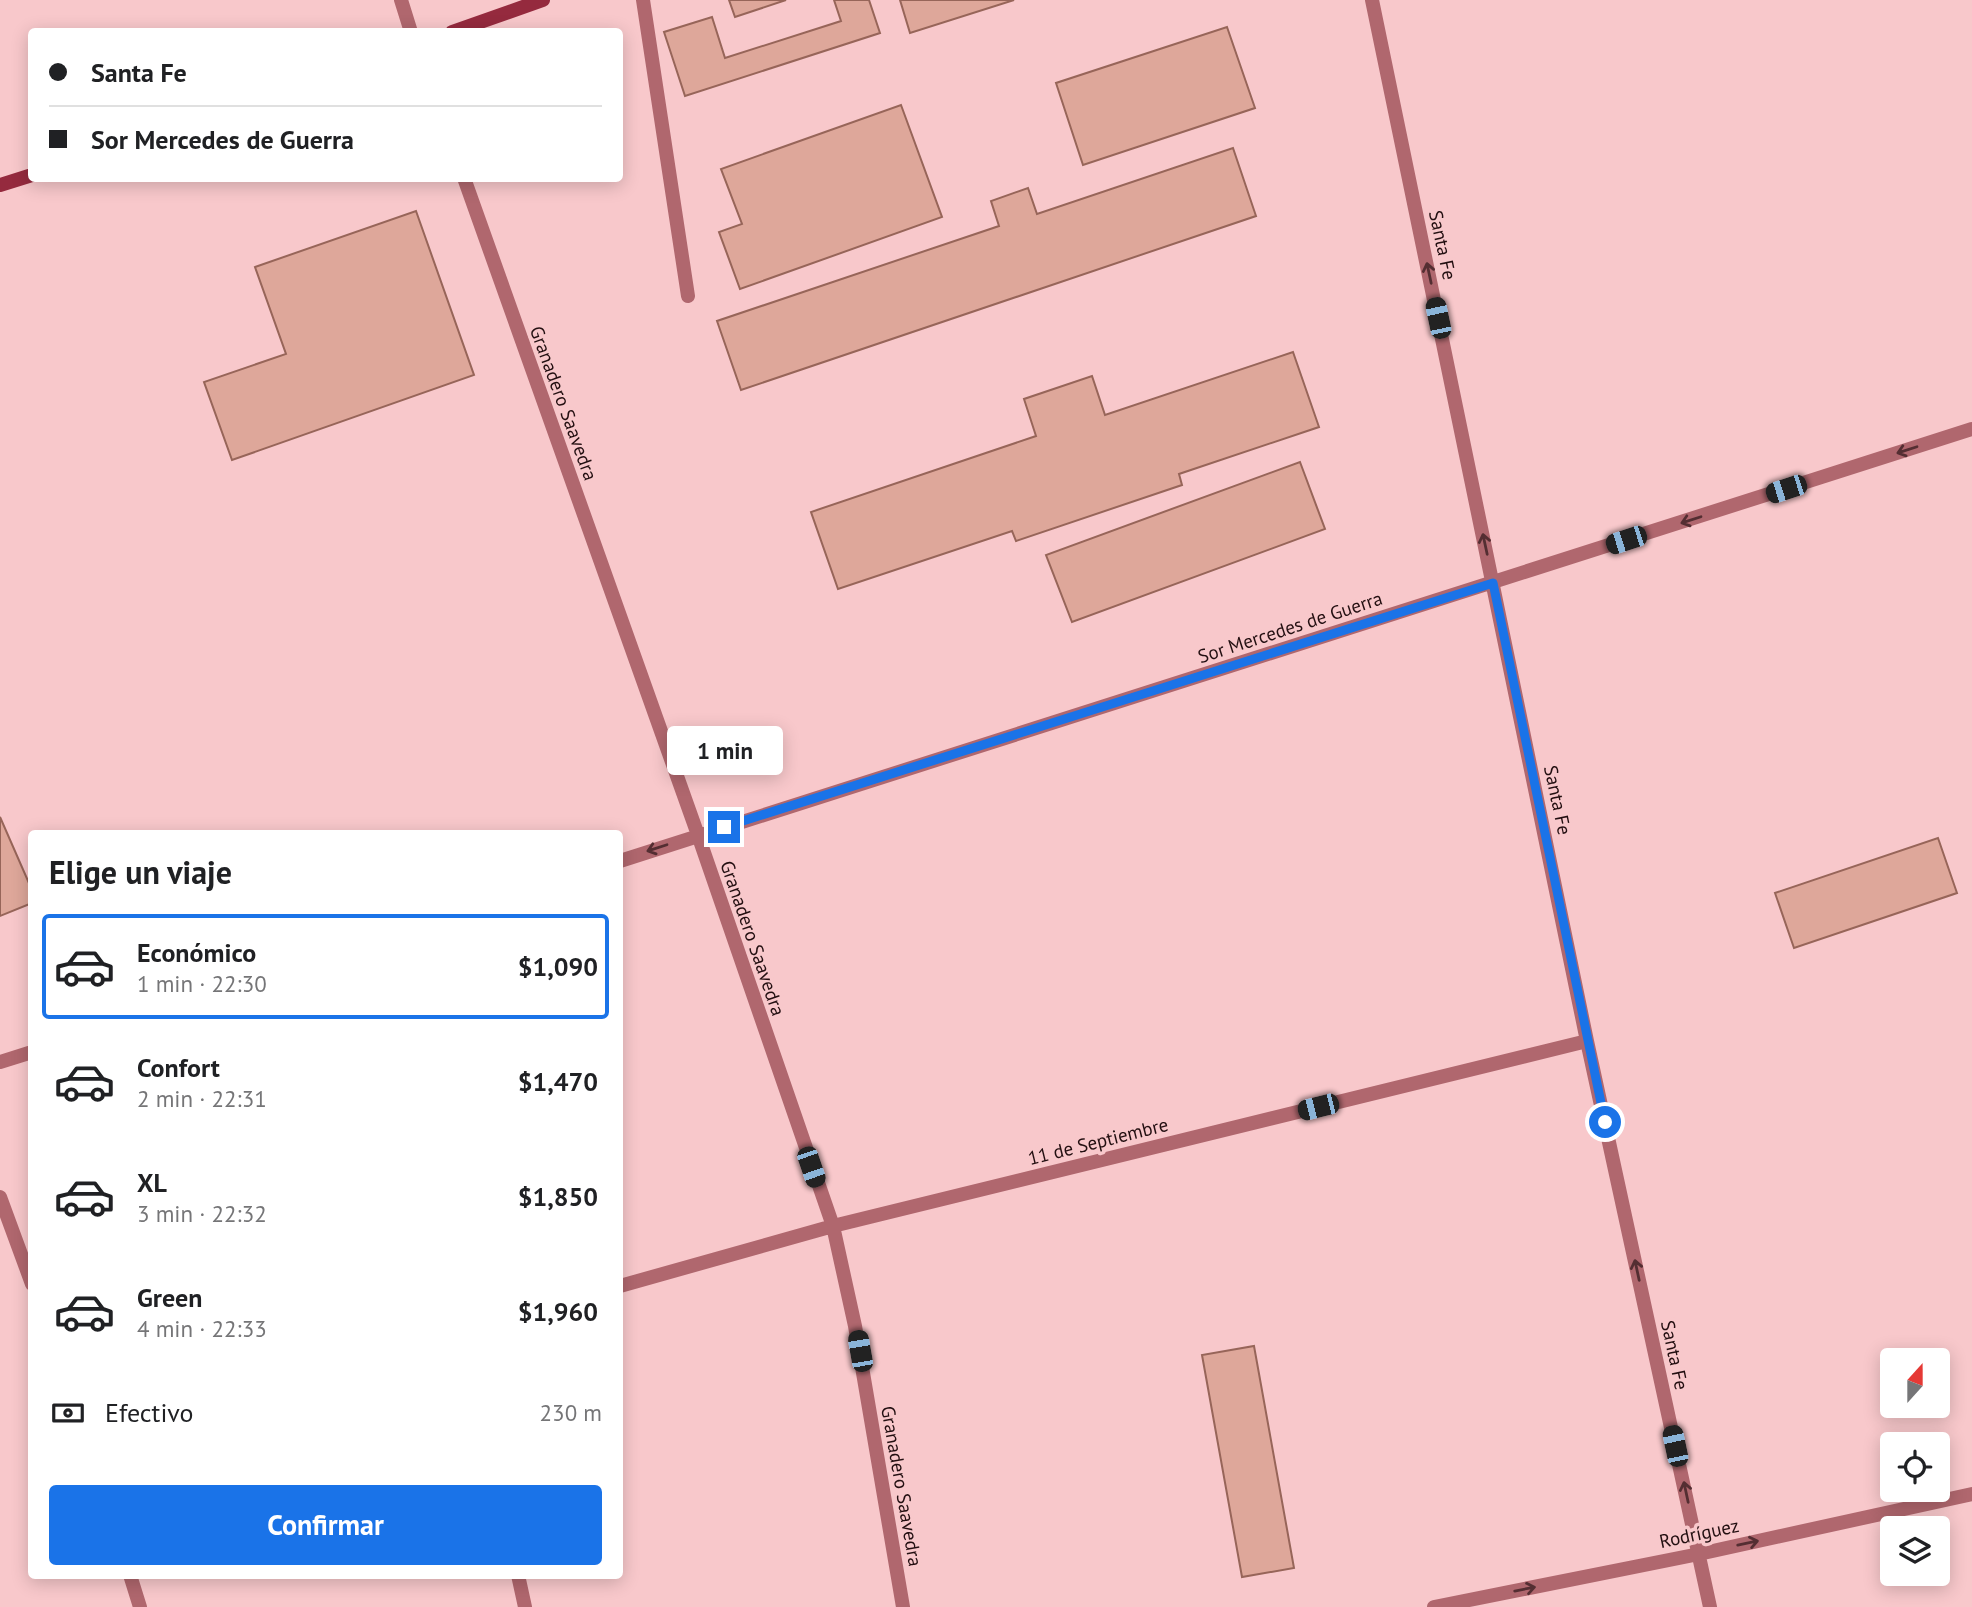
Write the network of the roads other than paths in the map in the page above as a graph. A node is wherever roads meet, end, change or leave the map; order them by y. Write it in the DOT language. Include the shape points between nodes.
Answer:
graph roads {
  1 [pos="401,0"];
  2 [pos="543,0"];
  3 [pos="643,0"];
  4 [pos="1372,0"];
  5 [pos="410,28"];
  6 [pos="463,28"];
  7 [pos="28,176"];
  8 [pos="465,182"];
  9 [pos="0,185"];
  10 [pos="688,296"];
  11 [pos="1972,429"];
  12 [pos="1493,583"];
  13 [pos="698,835"];
  14 [pos="623,859"];
  15 [pos="1587,1041"];
  16 [pos="28,1053"];
  17 [pos="0,1062"];
  18 [pos="0,1197"];
  19 [pos="833,1226"];
  20 [pos="28,1273"];
  21 [pos="623,1285"];
  22 [pos="1972,1494"];
  23 [pos="1699,1554"];
  24 [pos="131,1579"];
  25 [pos="519,1579"];
  26 [pos="140,1607"];
  27 [pos="525,1607"];
  28 [pos="903,1607"];
  29 [pos="1434,1607"];
  30 [pos="1710,1607"];
  1 -- 5 [label="street"];
  2 -- 6 [label="main road"];
  3 -- 10 [label="street"];
  12 -- 4 [label="street, Santa Fe, one-way"];
  7 -- 9 [label="main road"];
  8 -- 13 [label="street, Granadero Saavedra"];
  11 -- 12 [label="street, Sor Mercedes de Guerra, one-way"];
  12 -- 13 [label="street, Sor Mercedes de Guerra"];
  12 -- 15 [label="street, Santa Fe"];
  13 -- 14 [label="street, Sor Mercedes de Guerra, one-way"];
  13 -- 19 [label="street, Granadero Saavedra"];
  15 -- 19 [label="street, 11 de Septiembre"];
  23 -- 15 [label="street, Santa Fe, one-way"];
  16 -- 17 [label="street"];
  18 -- 20 [label="street"];
  19 -- 21 [label="street, 11 de Septiembre"];
  19 -- 28 [label="street, Granadero Saavedra" via="855,1326"];
  23 -- 22 [label="street, Rodríguez, one-way"];
  29 -- 23 [label="street, Rodríguez, one-way"];
  23 -- 30 [label="street, Santa Fe"];
  24 -- 26 [label="street"];
  25 -- 27 [label="street"];
}
